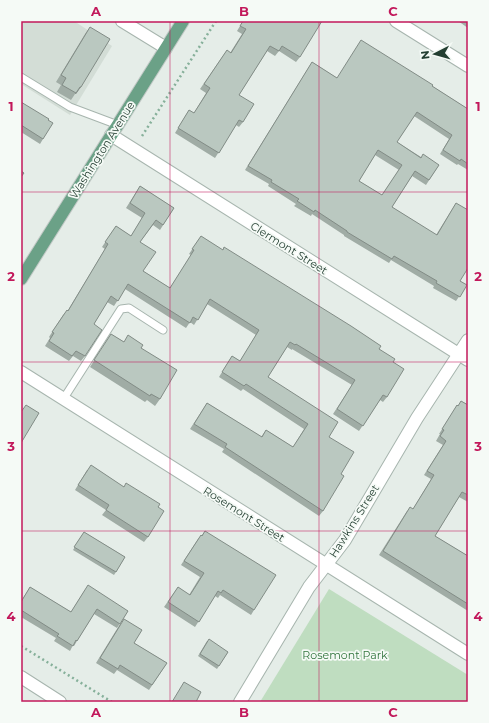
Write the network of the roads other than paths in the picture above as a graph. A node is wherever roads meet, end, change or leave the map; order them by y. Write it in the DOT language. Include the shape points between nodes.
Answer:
graph roads {
  1 [pos="122,21"];
  2 [pos="183,21"];
  3 [pos="396,21"];
  4 [pos="166,48"];
  5 [pos="468,66"];
  6 [pos="21,77"];
  7 [pos="115,130"];
  8 [pos="21,279"];
  9 [pos="164,330"];
  10 [pos="468,340"];
  11 [pos="464,357"];
  12 [pos="21,372"];
  13 [pos="64,398"];
  14 [pos="326,565"];
  15 [pos="468,654"];
  16 [pos="21,677"];
  17 [pos="60,702"];
  18 [pos="240,702"];
  1 -- 4 [label="street"];
  2 -- 4 [label="main road, Washington Avenue"];
  3 -- 5 [label="street"];
  4 -- 7 [label="main road, Washington Avenue"];
  6 -- 7 [label="lane" via="70,107"];
  7 -- 8 [label="main road, Washington Avenue"];
  7 -- 11 [label="street, Clermont Street"];
  9 -- 13 [label="lane" via="129,308 121,309"];
  10 -- 11 [label="street, Hawkins Street"];
  11 -- 14 [label="street, Hawkins Street" via="417,418 348,535"];
  12 -- 13 [label="street, Rosemont Street"];
  13 -- 14 [label="street, Rosemont Street"];
  14 -- 15 [label="street, Rosemont Street"];
  14 -- 18 [label="street, Hawkins Street" via="309,587"];
  16 -- 17 [label="street"];
}
